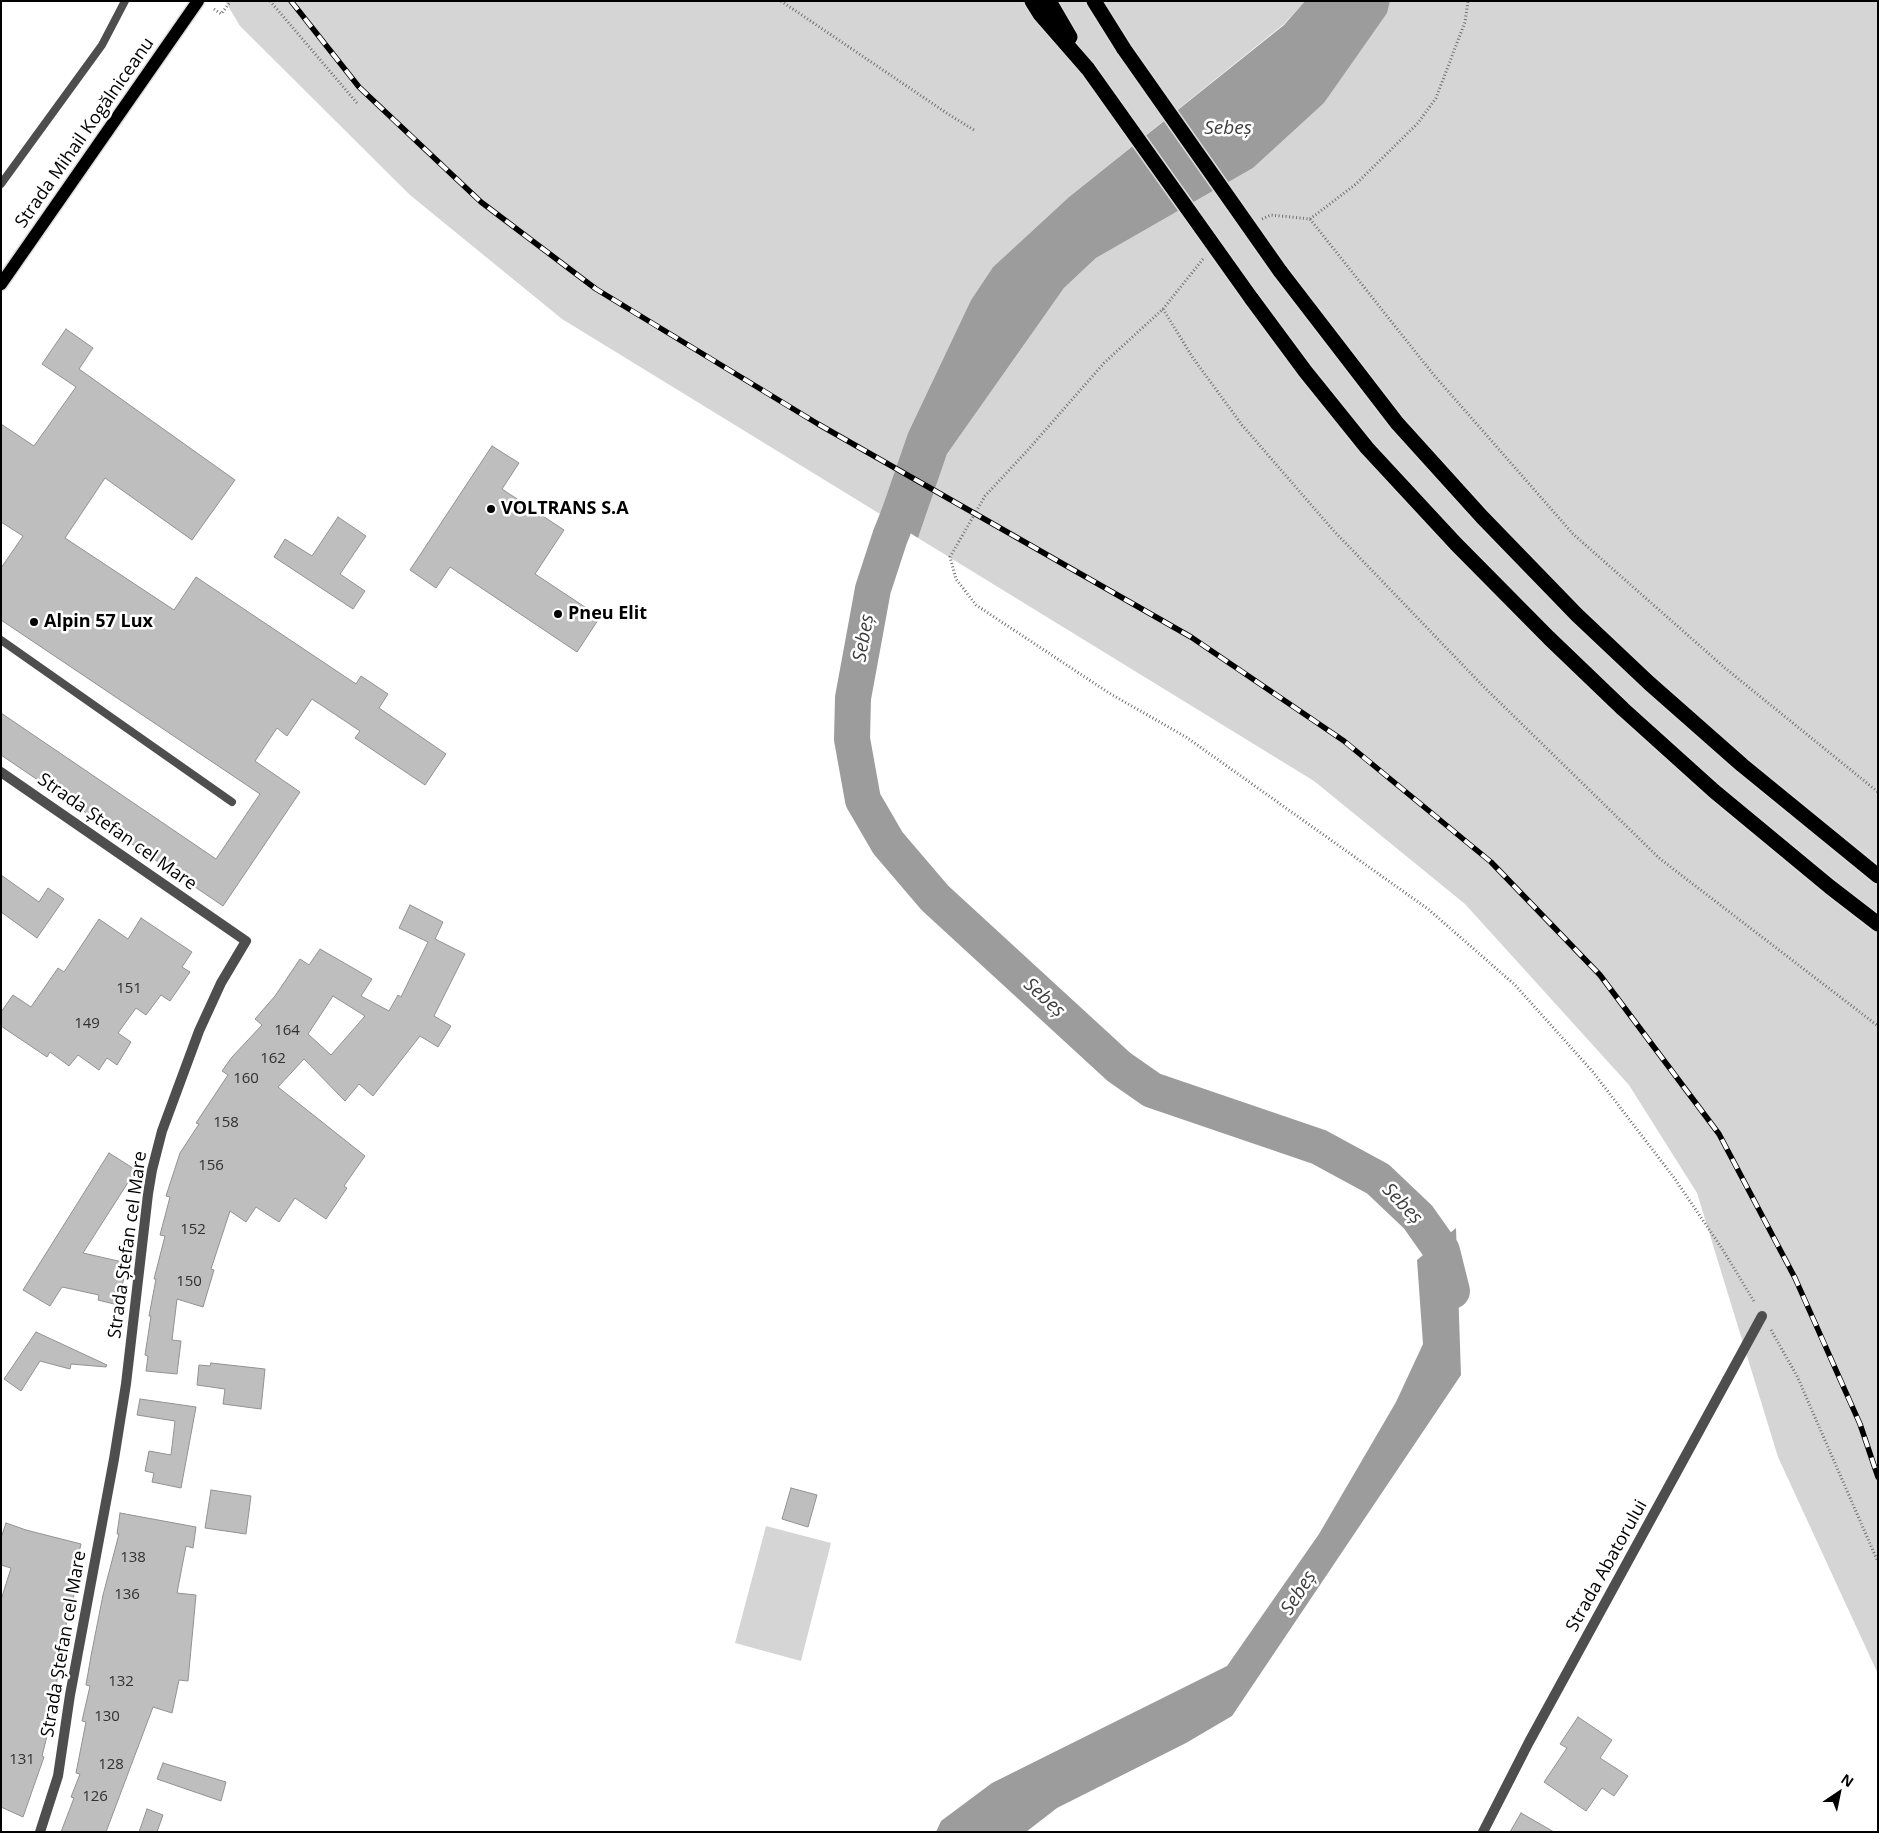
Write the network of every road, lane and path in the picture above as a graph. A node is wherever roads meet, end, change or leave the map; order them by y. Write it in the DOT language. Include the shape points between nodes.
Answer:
graph roads {
  1 [pos="125,1"];
  2 [pos="198,1"];
  3 [pos="230,1"];
  4 [pos="270,1"];
  5 [pos="781,1"];
  6 [pos="1032,1"];
  7 [pos="1049,1"];
  8 [pos="1094,1"];
  9 [pos="1468,1"];
  10 [pos="214,9"];
  11 [pos="1088,69"];
  12 [pos="357,103"];
  13 [pos="974,130"];
  14 [pos="1,184"];
  15 [pos="1310,219"];
  16 [pos="1254,222"];
  17 [pos="1205,256"];
  18 [pos="1,284"];
  19 [pos="1163,309"];
  20 [pos="1,640"];
  21 [pos="1,772"];
  22 [pos="1878,792"];
  23 [pos="232,802"];
  24 [pos="1878,876"];
  25 [pos="1878,924"];
  26 [pos="1878,1026"];
  27 [pos="1762,1316"];
  28 [pos="1878,1562"];
  29 [pos="40,1832"];
  30 [pos="1483,1832"];
  1 -- 14 [label="lane" via="102,45"];
  2 -- 18 [label="main road, Strada Mihail Kogălniceanu"];
  3 -- 10 [label="path" via="221,14"];
  4 -- 12 [label="path"];
  5 -- 13 [label="path"];
  6 -- 11 [label="highway"];
  7 -- 11 [label="highway"];
  8 -- 24 [label="highway, bridge" via="1124,49 1280,271 1398,423 1482,517 1570,608 1649,683 1735,759"];
  9 -- 15 [label="path" via="1465,22 1436,98 1418,123 1356,184"];
  11 -- 25 [label="highway, bridge" via="1251,298 1367,448 1456,544 1623,709 1714,791"];
  15 -- 16 [label="path" via="1272,215"];
  15 -- 22 [label="path" via="1433,374 1573,534 1725,668"];
  17 -- 19 [label="path"];
  19 -- 26 [label="path" via="1193,358 1242,425 1333,530 1483,686 1660,858"];
  19 -- 27 [label="path" via="1104,363 985,496 950,557 956,579 976,605 1109,693 1186,737 1428,908 1515,985 1593,1072 1675,1179"];
  20 -- 23 [label="lane"];
  21 -- 29 [label="street, Strada Ștefan cel Mare" via="246,941 221,983 199,1031 162,1131 152,1170 114,1459 58,1776"];
  27 -- 28 [label="path" via="1797,1376"];
  27 -- 30 [label="street, Strada Abatorului"];
}
